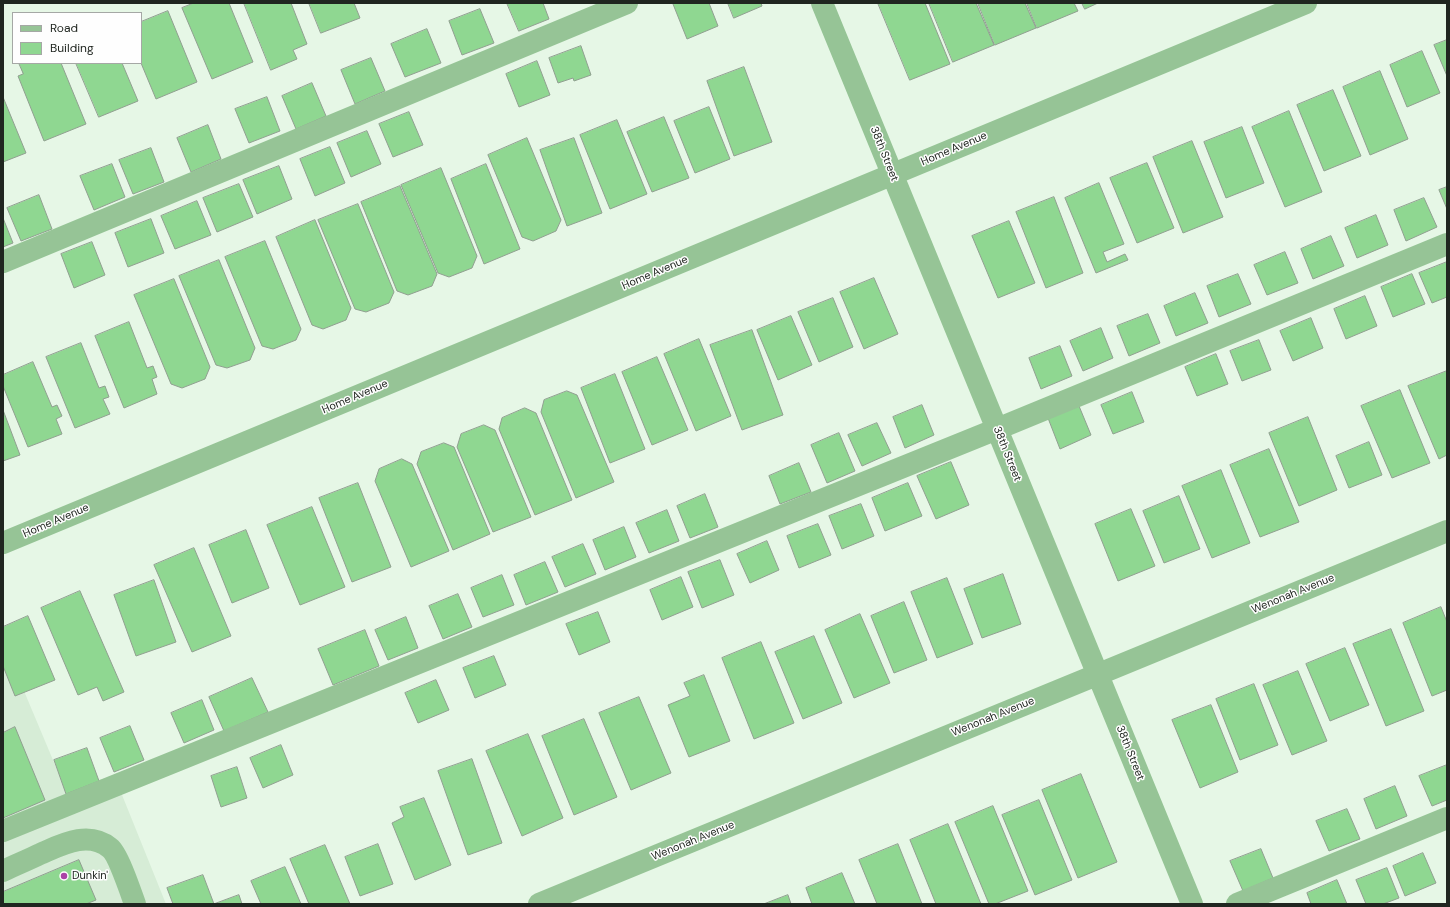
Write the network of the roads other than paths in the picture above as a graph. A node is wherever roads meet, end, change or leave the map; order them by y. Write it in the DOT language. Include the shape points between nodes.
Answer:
graph roads {
  1 [pos="627,3"];
  2 [pos="822,3"];
  3 [pos="1306,3"];
  4 [pos="893,174"];
  5 [pos="1447,244"];
  6 [pos="3,262"];
  7 [pos="997,429"];
  8 [pos="1447,531"];
  9 [pos="3,543"];
  10 [pos="1098,674"];
  11 [pos="1447,818"];
  12 [pos="3,831"];
  13 [pos="3,871"];
  14 [pos="135,904"];
  15 [pos="539,904"];
  16 [pos="1192,904"];
  17 [pos="1237,904"];
  1 -- 6 [label="street"];
  2 -- 4 [label="street, 38th Street"];
  3 -- 4 [label="street, Home Avenue"];
  4 -- 7 [label="street, 38th Street"];
  4 -- 9 [label="street, Home Avenue"];
  5 -- 7 [label="street"];
  7 -- 10 [label="street, 38th Street"];
  7 -- 12 [label="street"];
  8 -- 10 [label="street, Wenonah Avenue"];
  10 -- 15 [label="street, Wenonah Avenue"];
  10 -- 16 [label="street, 38th Street"];
  11 -- 17 [label="street"];
  13 -- 14 [label="street" via="67,842 96,841 110,848 124,874"];
}
